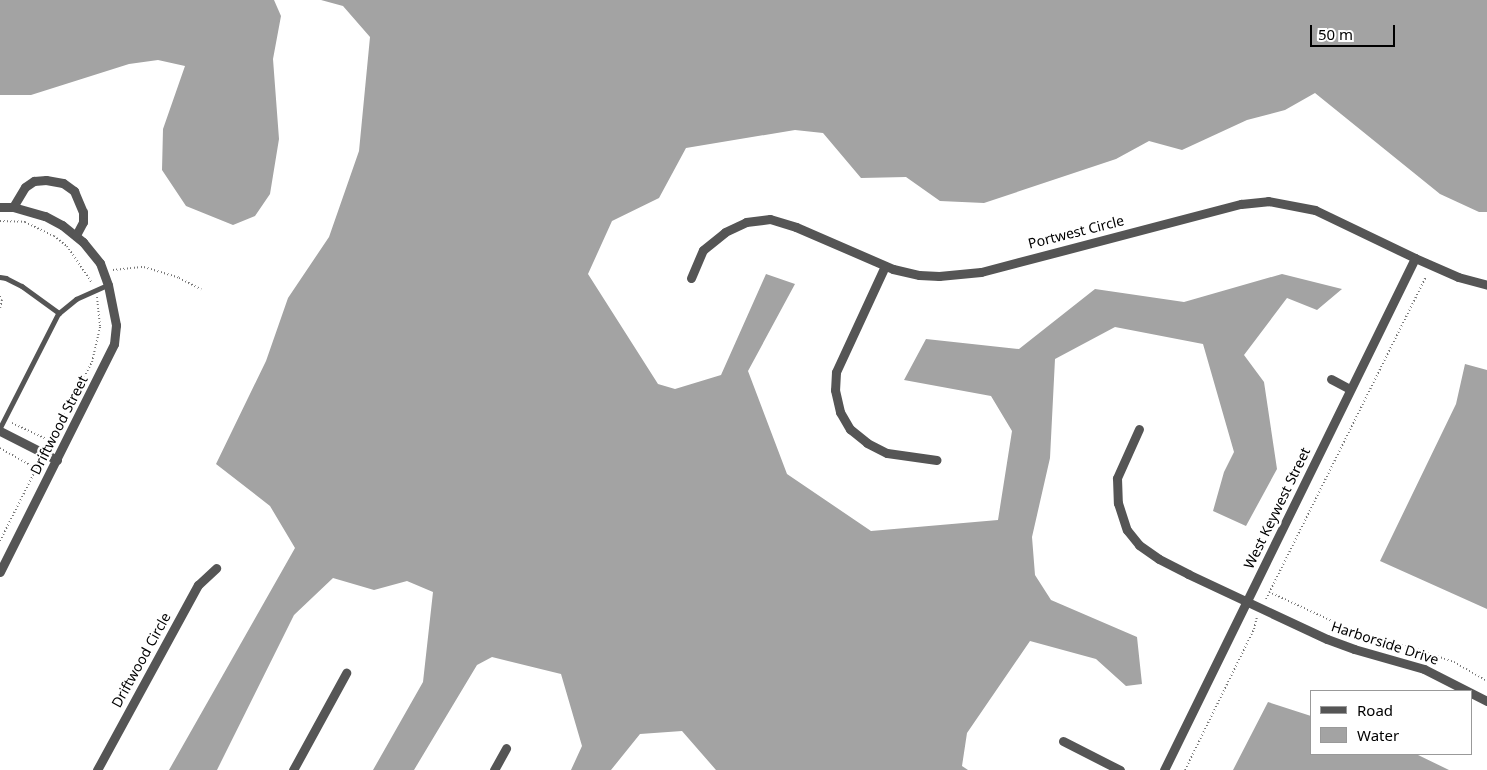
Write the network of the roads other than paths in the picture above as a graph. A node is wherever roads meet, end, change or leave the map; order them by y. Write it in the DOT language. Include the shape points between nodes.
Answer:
graph roads {
  1 [pos="0,207"];
  2 [pos="13,207"];
  3 [pos="76,235"];
  4 [pos="1415,258"];
  5 [pos="885,266"];
  6 [pos="0,277"];
  7 [pos="692,278"];
  8 [pos="1487,284"];
  9 [pos="108,285"];
  10 [pos="59,313"];
  11 [pos="1331,379"];
  12 [pos="1350,389"];
  13 [pos="1138,429"];
  14 [pos="0,430"];
  15 [pos="58,460"];
  16 [pos="937,460"];
  17 [pos="216,568"];
  18 [pos="0,572"];
  19 [pos="1246,601"];
  20 [pos="346,673"];
  21 [pos="1465,690"];
  22 [pos="1472,693"];
  23 [pos="1487,701"];
  24 [pos="1063,741"];
  25 [pos="506,748"];
  26 [pos="97,770"];
  27 [pos="293,770"];
  28 [pos="494,770"];
  29 [pos="1120,770"];
  30 [pos="1164,770"];
  1 -- 2 [label="street, Driftwood Street"];
  2 -- 3 [label="street, Driftwood Street" via="45,216"];
  2 -- 3 [label="street" via="25,187 34,181 63,183 74,191 83,212 83,222"];
  3 -- 9 [label="street, Driftwood Street" via="100,263"];
  4 -- 5 [label="street, Portwest Circle" via="1315,210 1268,202 1232,207 981,272 919,275"];
  4 -- 8 [label="street, Portwest Circle"];
  4 -- 12 [label="street, West Keywest Street"];
  5 -- 7 [label="street, Portwest Circle" via="796,226 770,219 746,222 725,232 703,250"];
  5 -- 16 [label="street" via="836,372 834,390 840,412 850,429 867,443 887,453"];
  6 -- 10 [label="lane" via="22,286"];
  9 -- 10 [label="lane" via="76,299"];
  9 -- 15 [label="street, Driftwood Street" via="114,307 114,344"];
  10 -- 14 [label="lane"];
  11 -- 12 [label="street"];
  12 -- 19 [label="street, West Keywest Street"];
  13 -- 19 [label="street, Harborside Drive" via="1117,478 1118,504 1127,530 1159,560"];
  14 -- 15 [label="street"];
  15 -- 18 [label="street, Driftwood Street"];
  17 -- 26 [label="street, Driftwood Circle" via="198,585"];
  19 -- 21 [label="street, Harborside Drive" via="1336,643 1424,669"];
  19 -- 30 [label="street, West Keywest Street"];
  20 -- 27 [label="street"];
  22 -- 23 [label="street, Harborside Drive"];
  24 -- 29 [label="street"];
  25 -- 28 [label="street"];
}
